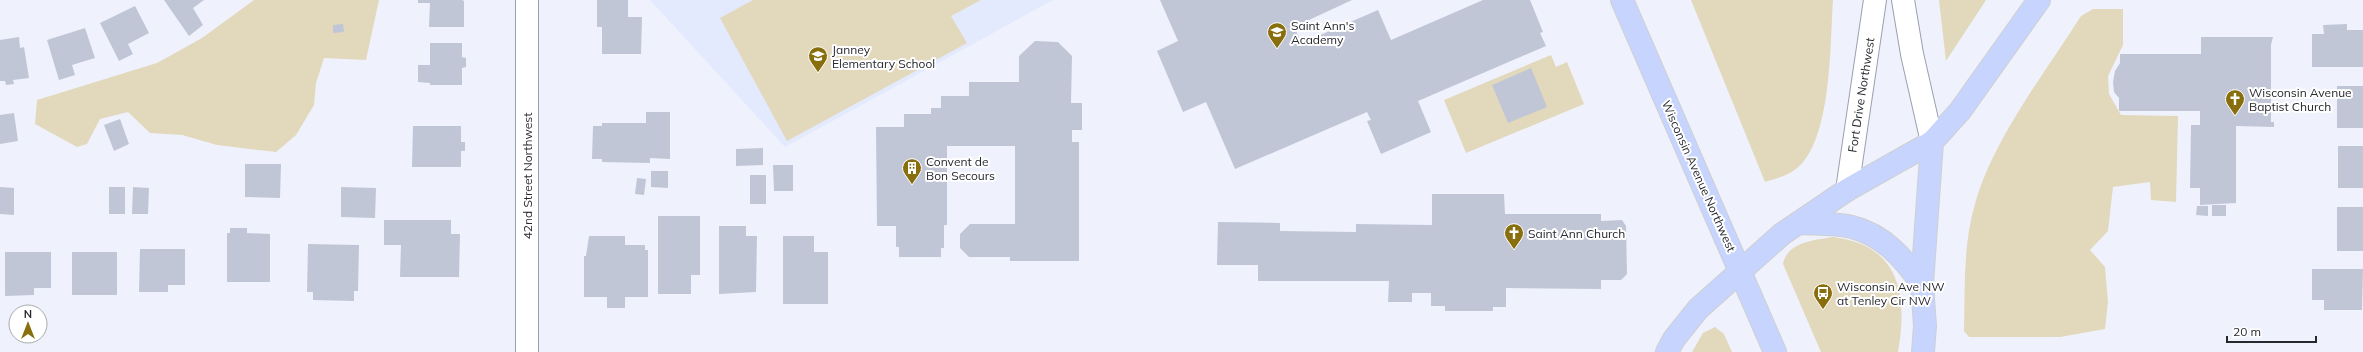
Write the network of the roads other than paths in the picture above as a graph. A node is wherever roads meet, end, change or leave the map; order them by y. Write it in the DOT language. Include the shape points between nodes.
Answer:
graph roads {
  1 [pos="527,0"];
  2 [pos="1622,0"];
  3 [pos="1875,0"];
  4 [pos="1903,0"];
  5 [pos="2039,0"];
  6 [pos="1932,142"];
  7 [pos="1847,190"];
  8 [pos="1799,223"];
  9 [pos="1740,270"];
  10 [pos="1922,284"];
  11 [pos="526,352"];
  12 [pos="1667,352"];
  13 [pos="1776,352"];
  14 [pos="1923,352"];
  1 -- 11 [label="street, 42nd Street Northwest"];
  2 -- 9 [label="main road, Wisconsin Avenue Northwest"];
  3 -- 7 [label="street, Fort Drive Northwest"];
  4 -- 6 [label="street"];
  5 -- 6 [label="main road" via="1960,111"];
  6 -- 7 [label="main road"];
  6 -- 10 [label="main road"];
  7 -- 8 [label="main road"];
  8 -- 9 [label="main road"];
  8 -- 10 [label="main road" via="1852,227 1882,240 1903,258"];
  9 -- 12 [label="main road" via="1698,309"];
  9 -- 13 [label="main road, Wisconsin Avenue Northwest"];
  10 -- 14 [label="main road" via="1926,326"];
}
